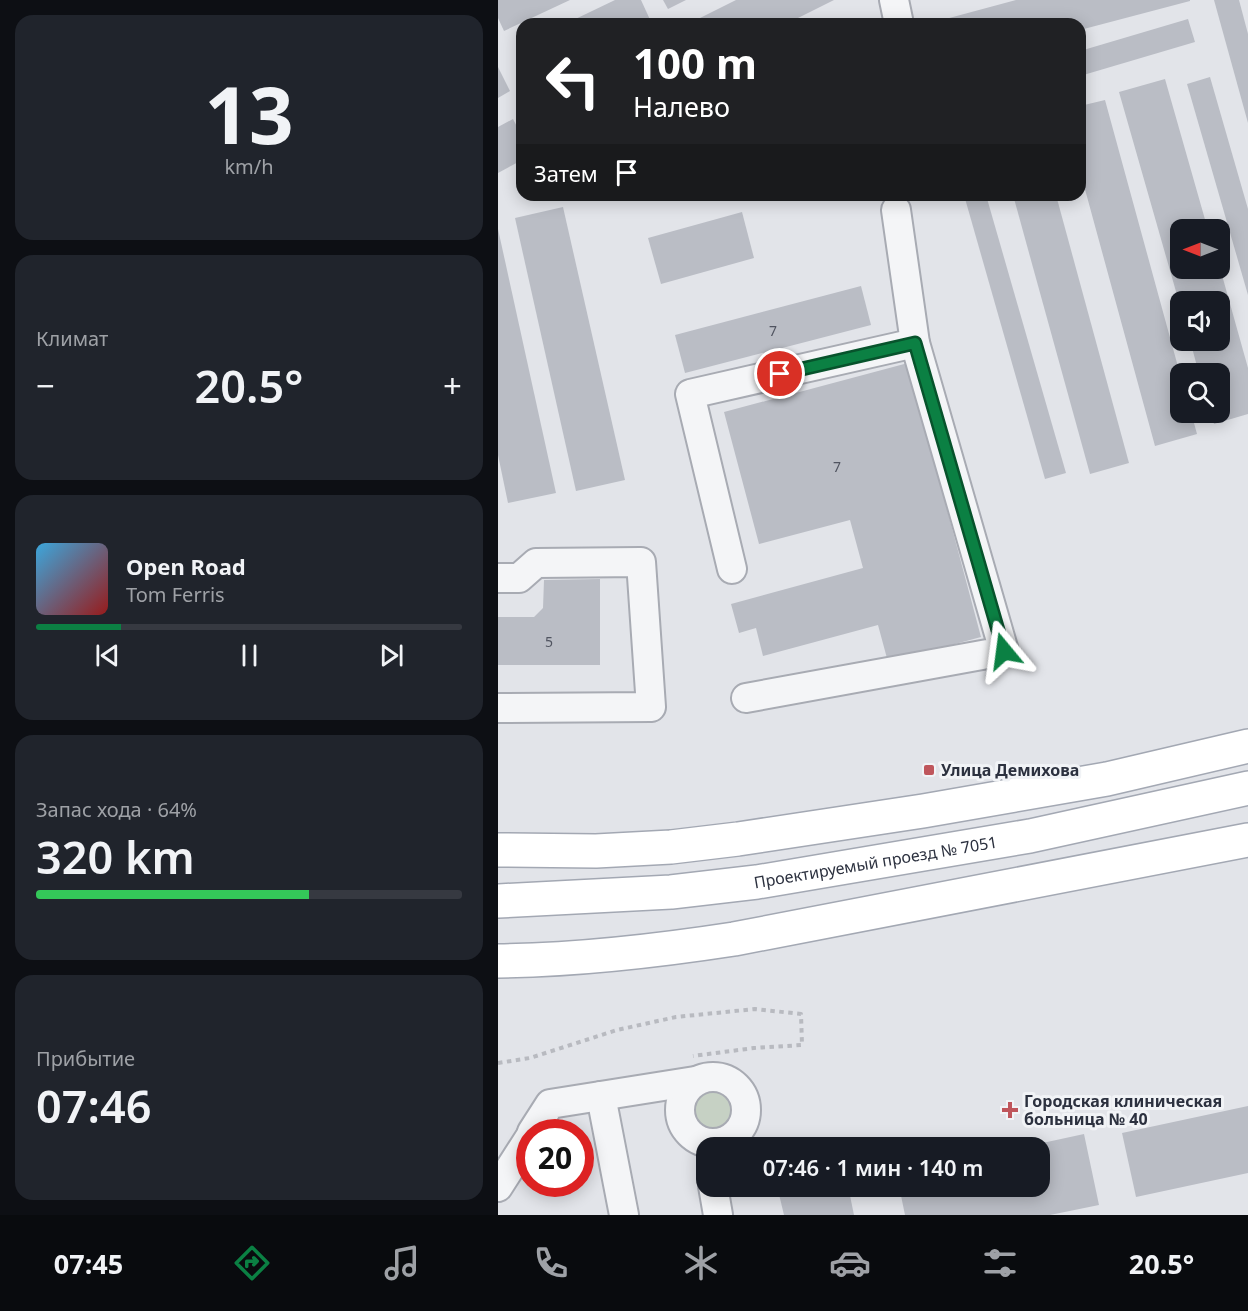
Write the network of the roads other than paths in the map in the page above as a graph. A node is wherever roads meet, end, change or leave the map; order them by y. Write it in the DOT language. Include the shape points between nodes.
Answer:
graph roads {
  1 [pos="894,0"];
  2 [pos="898,18"];
  3 [pos="896,210"];
  4 [pos="915,343"];
  5 [pos="732,569"];
  6 [pos="498,578"];
  7 [pos="746,698"];
  8 [pos="498,708"];
  9 [pos="1248,746"];
  10 [pos="1248,788"];
  11 [pos="1248,840"];
  12 [pos="498,850"];
  13 [pos="498,901"];
  14 [pos="498,961"];
  15 [pos="691,1069"];
  16 [pos="639,1090"];
  17 [pos="601,1096"];
  18 [pos="680,1109"];
  19 [pos="540,1119"];
  20 [pos="732,1137"];
  21 [pos="696,1138"];
  22 [pos="516,1158"];
  23 [pos="498,1186"];
  24 [pos="715,1197"];
  25 [pos="624,1215"];
  26 [pos="718,1215"];
  1 -- 2 [label="street"];
  3 -- 4 [label="street"];
  4 -- 5 [label="street" via="690,394"];
  4 -- 7 [label="street" via="1004,651"];
  6 -- 8 [label="street" via="519,578 536,563 641,562 651,707"];
  9 -- 12 [label="main road" via="1107,779 738,839 596,851"];
  10 -- 13 [label="main road, Проектируемый проезд № 7051" via="1030,836 757,882 671,892"];
  11 -- 14 [label="main road" via="734,939 652,952"];
  15 -- 16 [label="street"];
  15 -- 18 [label="street"];
  15 -- 20 [label="street" via="705,1077 727,1079 742,1094 746,1115"];
  16 -- 17 [label="street"];
  16 -- 18 [label="street"];
  17 -- 19 [label="street" via="550,1104"];
  17 -- 25 [label="street"];
  18 -- 21 [label="street" via="681,1120"];
  22 -- 23 [label="street"];
  24 -- 26 [label="street"];
}
